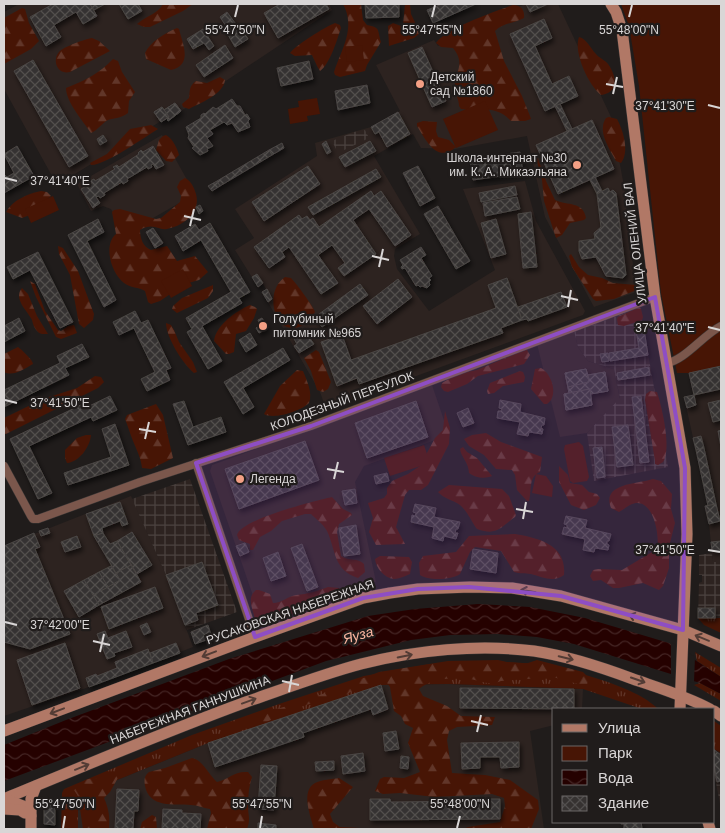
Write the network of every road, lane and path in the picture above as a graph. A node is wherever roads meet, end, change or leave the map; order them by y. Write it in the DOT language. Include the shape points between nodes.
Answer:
graph roads {
  1 [pos="611,4"];
  2 [pos="655,297"];
  3 [pos="721,326"];
  4 [pos="667,363"];
  5 [pos="196,463"];
  6 [pos="4,466"];
  7 [pos="683,630"];
  8 [pos="255,637"];
  9 [pos="721,646"];
  10 [pos="680,695"];
  11 [pos="680,708"];
  12 [pos="708,708"];
  13 [pos="4,731"];
  14 [pos="36,786"];
  15 [pos="4,799"];
  16 [pos="4,809"];
  17 [pos="31,816"];
  18 [pos="31,829"];
  1 -- 2 [label="main road, УЛИЦА ОЛЕНИЙ ВАЛ" via="625,45"];
  2 -- 4 [label="main road, УЛИЦА ОЛЕНИЙ ВАЛ"];
  2 -- 5 [label="street, КОЛОДЕЗНЫЙ ПЕРЕУЛОК" via="311,426"];
  3 -- 4 [label="street" via="677,362"];
  4 -- 7 [label="main road, УЛИЦА ОЛЕНИЙ ВАЛ" via="685,468 687,534"];
  5 -- 6 [label="street, КОЛОДЕЗНЫЙ ПЕРЕУЛОК" via="33,519"];
  5 -- 8 [label="street"];
  7 -- 8 [label="main road, РУСАКОВСКАЯ НАБЕРЕЖНАЯ, one-way" via="561,596 512,588 469,587 363,598"];
  9 -- 7 [label="main road, РУСАКОВСКАЯ НАБЕРЕЖНАЯ, one-way"];
  7 -- 10 [label="main road, УЛИЦА ОЛЕНИЙ ВАЛ"];
  8 -- 13 [label="main road, РУСАКОВСКАЯ НАБЕРЕЖНАЯ, one-way"];
  10 -- 11 [label="main road, УЛИЦА ОЛЕНИЙ ВАЛ"];
  10 -- 12 [label="main road, НАБЕРЕЖНАЯ ГАННУШКИНА"];
  14 -- 10 [label="main road, НАБЕРЕЖНАЯ ГАННУШКИНА, one-way" via="187,723 275,692 362,664 429,651 534,651 596,666"];
  14 -- 15 [label="main road, НАБЕРЕЖНАЯ ГАННУШКИНА"];
  14 -- 17 [label="main road"];
  15 -- 17 [label="main road" via="23,806"];
  16 -- 17 [label="main road" via="20,810"];
  17 -- 18 [label="main road"];
}
